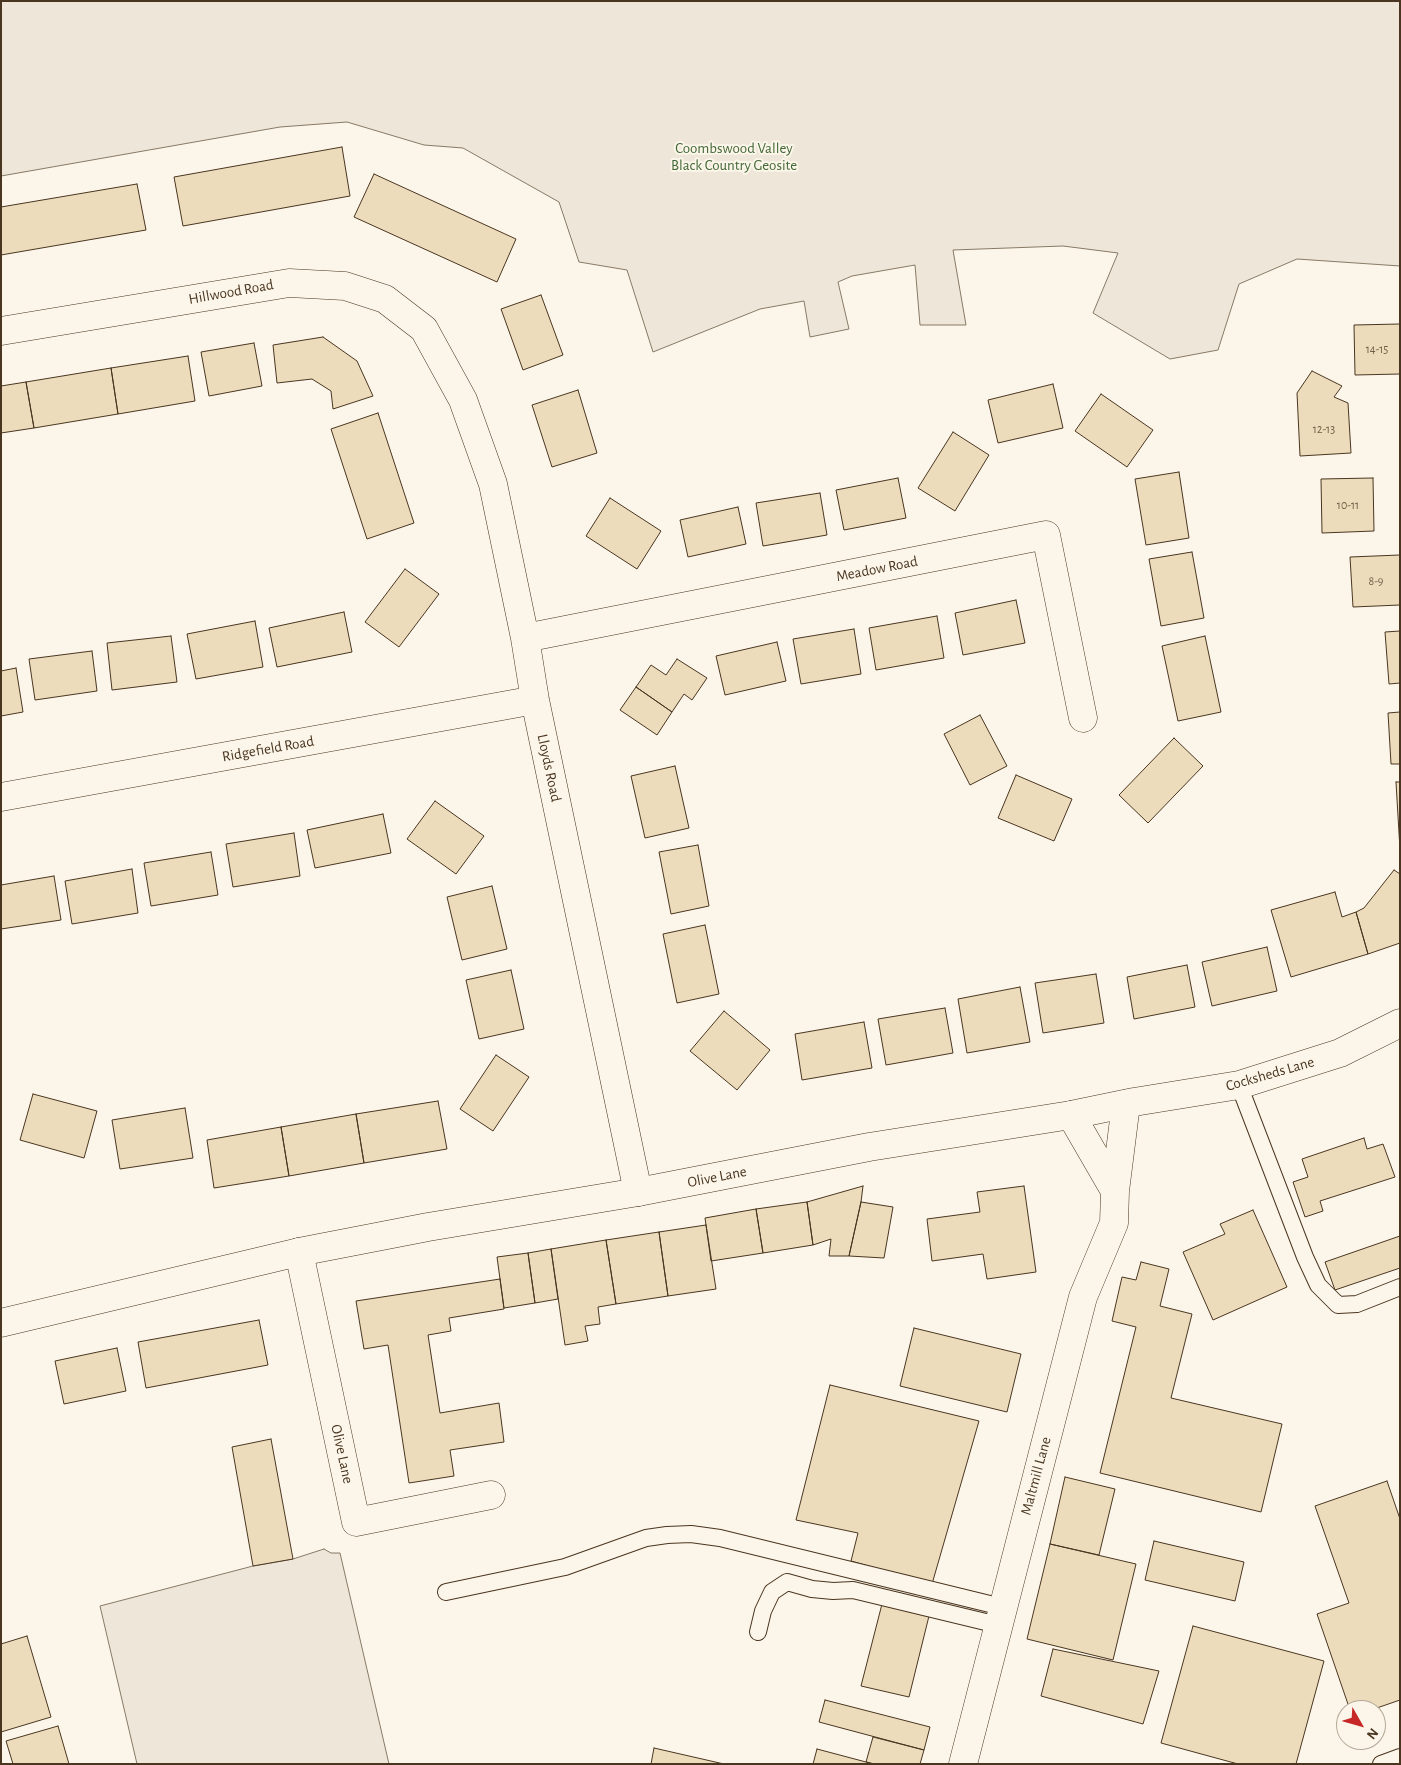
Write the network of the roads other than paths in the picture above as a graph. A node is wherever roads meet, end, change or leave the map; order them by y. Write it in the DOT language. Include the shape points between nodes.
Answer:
graph roads {
  1 [pos="1,331"];
  2 [pos="438,352"];
  3 [pos="525,638"];
  4 [pos="535,700"];
  5 [pos="1083,718"];
  6 [pos="1,798"];
  7 [pos="1400,1023"];
  8 [pos="1239,1085"];
  9 [pos="1130,1103"];
  10 [pos="1072,1115"];
  11 [pos="1115,1191"];
  12 [pos="638,1192"];
  13 [pos="299,1252"];
  14 [pos="1400,1287"];
  15 [pos="1,1323"];
  16 [pos="491,1495"];
  17 [pos="446,1592"];
  18 [pos="1000,1616"];
  19 [pos="758,1632"];
  20 [pos="1400,1757"];
  21 [pos="963,1764"];
  22 [pos="1381,1764"];
  1 -- 2 [label="street, Hillwood Road" via="289,283 345,286 385,299 424,329"];
  2 -- 3 [label="street, Lloyds Road" via="463,400 494,484"];
  3 -- 4 [label="street, Lloyds Road"];
  3 -- 5 [label="street, Meadow Road" via="1046,536"];
  4 -- 6 [label="street, Ridgefield Road"];
  4 -- 12 [label="street, Lloyds Road"];
  7 -- 8 [label="street, Cocksheds Lane" via="1340,1053"];
  8 -- 9 [label="street, Cocksheds Lane"];
  8 -- 14 [label="lane" via="1318,1285 1338,1305 1357,1304"];
  9 -- 10 [label="street, Olive Lane"];
  9 -- 11 [label="street, Maltmill Lane"];
  10 -- 11 [label="street"];
  10 -- 12 [label="street, Olive Lane" via="869,1147"];
  11 -- 18 [label="street, Maltmill Lane" via="1114,1224 1082,1297"];
  12 -- 13 [label="street, Olive Lane"];
  13 -- 15 [label="street, Olive Lane"];
  13 -- 16 [label="street, Olive Lane" via="356,1522"];
  17 -- 18 [label="lane" via="565,1567 646,1538 692,1534 720,1538"];
  18 -- 19 [label="lane" via="853,1590 812,1590 787,1582 772,1592"];
  18 -- 21 [label="street, Maltmill Lane"];
  20 -- 22 [label="lane"];
}
